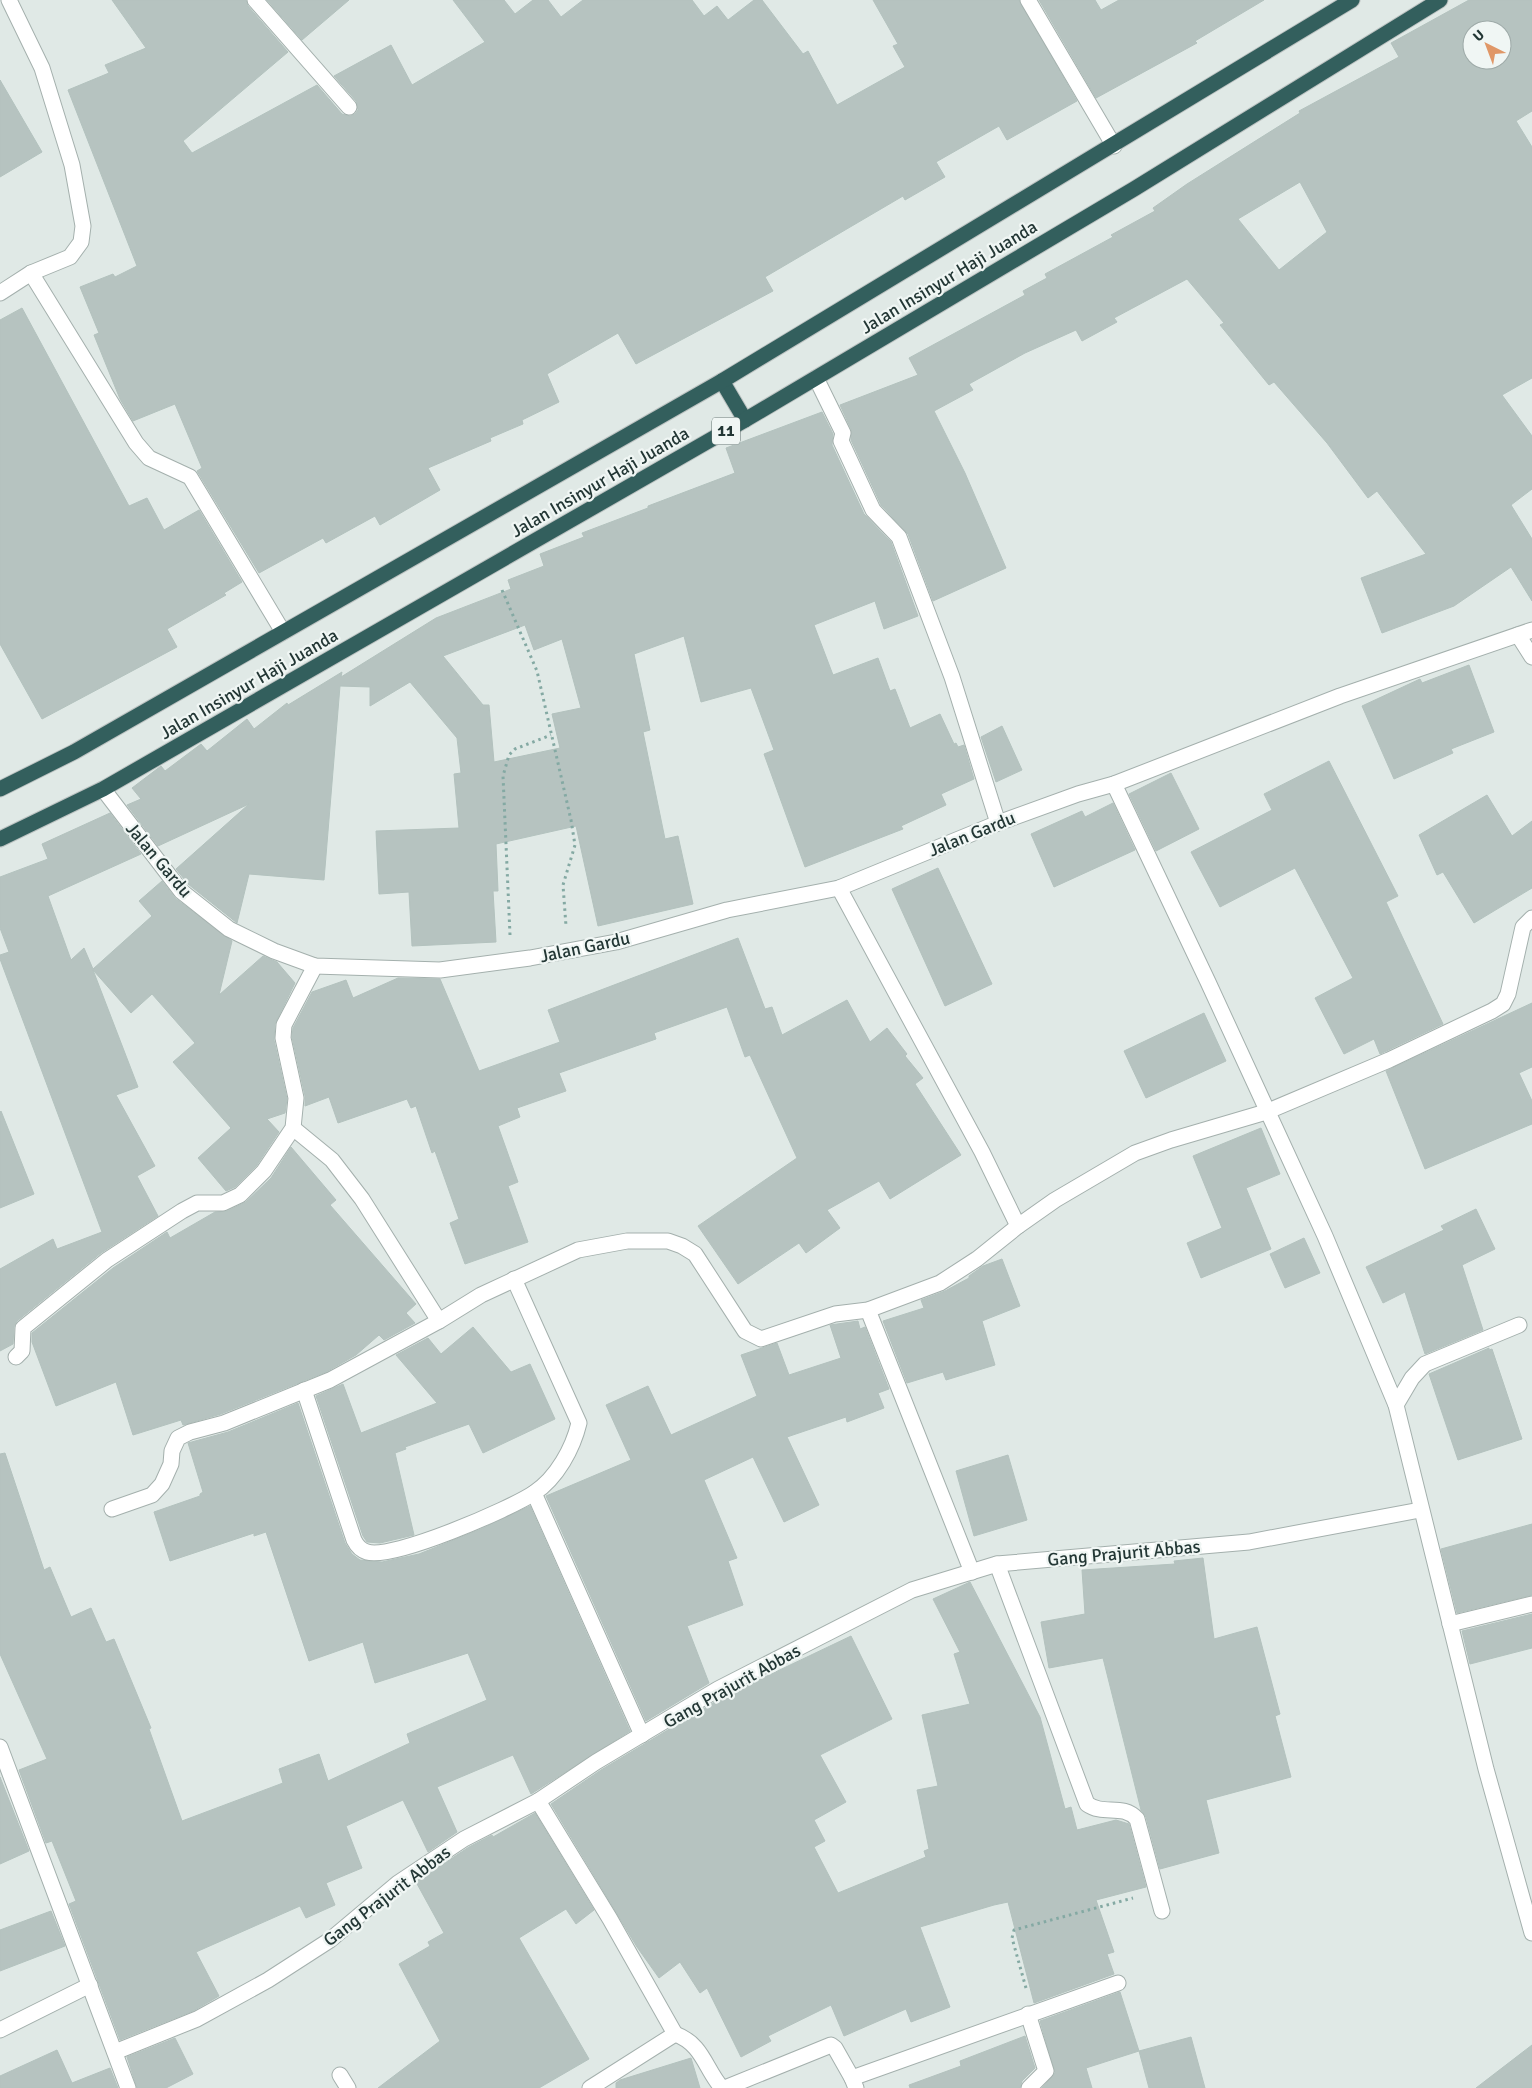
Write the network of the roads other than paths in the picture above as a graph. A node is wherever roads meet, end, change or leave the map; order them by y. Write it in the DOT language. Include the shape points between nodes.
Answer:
graph roads {
  1 [pos="9,0"];
  2 [pos="256,0"];
  3 [pos="1028,0"];
  4 [pos="1352,0"];
  5 [pos="1440,0"];
  6 [pos="349,107"];
  7 [pos="1114,146"];
  8 [pos="31,273"];
  9 [pos="0,294"];
  10 [pos="816,378"];
  11 [pos="722,381"];
  12 [pos="745,420"];
  13 [pos="283,632"];
  14 [pos="1525,632"];
  15 [pos="1532,656"];
  16 [pos="1114,784"];
  17 [pos="0,789"];
  18 [pos="103,789"];
  19 [pos="998,823"];
  20 [pos="0,839"];
  21 [pos="839,888"];
  22 [pos="1532,918"];
  23 [pos="315,966"];
  24 [pos="1266,1112"];
  25 [pos="293,1128"];
  26 [pos="1018,1226"];
  27 [pos="514,1279"];
  28 [pos="868,1310"];
  29 [pos="439,1321"];
  30 [pos="1519,1325"];
  31 [pos="16,1358"];
  32 [pos="304,1390"];
  33 [pos="1396,1405"];
  34 [pos="534,1493"];
  35 [pos="112,1509"];
  36 [pos="1420,1510"];
  37 [pos="997,1564"];
  38 [pos="972,1572"];
  39 [pos="1532,1604"];
  40 [pos="1450,1624"];
  41 [pos="642,1736"];
  42 [pos="0,1746"];
  43 [pos="538,1801"];
  44 [pos="1162,1910"];
  45 [pos="1532,1933"];
  46 [pos="1118,1983"];
  47 [pos="90,1985"];
  48 [pos="1028,2014"];
  49 [pos="0,2030"];
  50 [pos="675,2034"];
  51 [pos="115,2052"];
  52 [pos="854,2083"];
  53 [pos="128,2088"];
  54 [pos="590,2088"];
  55 [pos="724,2088"];
  56 [pos="1029,2088"];
  1 -- 8 [label="street" via="44,76 72,165 83,226 81,242 70,257"];
  2 -- 6 [label="street"];
  3 -- 7 [label="street"];
  4 -- 7 [label="highway, Jalan Insinyur Haji Juanda"];
  5 -- 10 [label="highway, Jalan Insinyur Haji Juanda / 11" via="1134,189"];
  7 -- 11 [label="highway, Jalan Insinyur Haji Juanda"];
  8 -- 9 [label="street"];
  8 -- 13 [label="street" via="136,444 149,458 190,477"];
  10 -- 12 [label="highway, Jalan Insinyur Haji Juanda / 11"];
  10 -- 19 [label="street" via="843,432 841,441 873,510 899,537 946,661"];
  11 -- 12 [label="highway"];
  11 -- 13 [label="highway, Jalan Insinyur Haji Juanda"];
  12 -- 18 [label="highway, Jalan Insinyur Haji Juanda / 11"];
  13 -- 17 [label="highway, Jalan Insinyur Haji Juanda" via="74,752"];
  14 -- 15 [label="street"];
  14 -- 16 [label="street, Jalan Gardu" via="1340,696"];
  16 -- 19 [label="street, Jalan Gardu"];
  16 -- 24 [label="street"];
  18 -- 20 [label="highway, Jalan Insinyur Haji Juanda / 11"];
  18 -- 23 [label="street, Jalan Gardu" via="181,892 230,929 274,951"];
  19 -- 21 [label="street, Jalan Gardu"];
  21 -- 23 [label="street, Jalan Gardu" via="728,910 616,942 512,961 440,970"];
  21 -- 26 [label="street" via="982,1152"];
  22 -- 24 [label="street" via="1523,927 1503,1004 1389,1060"];
  23 -- 25 [label="street" via="284,1025 283,1038 296,1098"];
  24 -- 26 [label="street" via="1135,1154 1081,1184"];
  24 -- 33 [label="street" via="1324,1236"];
  25 -- 29 [label="street" via="332,1160"];
  25 -- 31 [label="street" via="264,1171 240,1195 223,1203 197,1203 107,1260 23,1328 22,1351"];
  26 -- 28 [label="street" via="940,1283"];
  27 -- 28 [label="street" via="578,1250 627,1241 668,1241 695,1254 745,1331 761,1339 835,1314"];
  27 -- 29 [label="street"];
  27 -- 34 [label="street" via="579,1424 568,1453"];
  28 -- 38 [label="street"];
  29 -- 32 [label="street" via="330,1380"];
  30 -- 33 [label="street" via="1425,1364 1412,1378"];
  32 -- 34 [label="street" via="354,1540 359,1548 369,1553 432,1540"];
  32 -- 35 [label="street" via="178,1438 162,1484 152,1494"];
  33 -- 36 [label="street"];
  34 -- 41 [label="street"];
  36 -- 37 [label="street, Gang Prajurit Abbas" via="1249,1542"];
  36 -- 40 [label="street"];
  37 -- 38 [label="street, Gang Prajurit Abbas"];
  37 -- 44 [label="street" via="1087,1804 1096,1811 1126,1811 1137,1819"];
  38 -- 41 [label="street, Gang Prajurit Abbas" via="912,1590 718,1689"];
  39 -- 40 [label="street"];
  40 -- 45 [label="street"];
  41 -- 43 [label="street, Gang Prajurit Abbas"];
  42 -- 47 [label="street"];
  43 -- 50 [label="street"];
  43 -- 51 [label="street, Gang Prajurit Abbas" via="464,1840 398,1883 330,1940 268,1980 196,2019"];
  46 -- 48 [label="street"];
  47 -- 49 [label="street"];
  47 -- 51 [label="street"];
  48 -- 52 [label="street"];
  48 -- 56 [label="street" via="1046,2071"];
  50 -- 54 [label="street"];
  50 -- 55 [label="street" via="686,2038 704,2056"];
  51 -- 53 [label="street"];
  52 -- 55 [label="street" via="831,2045"];
}
